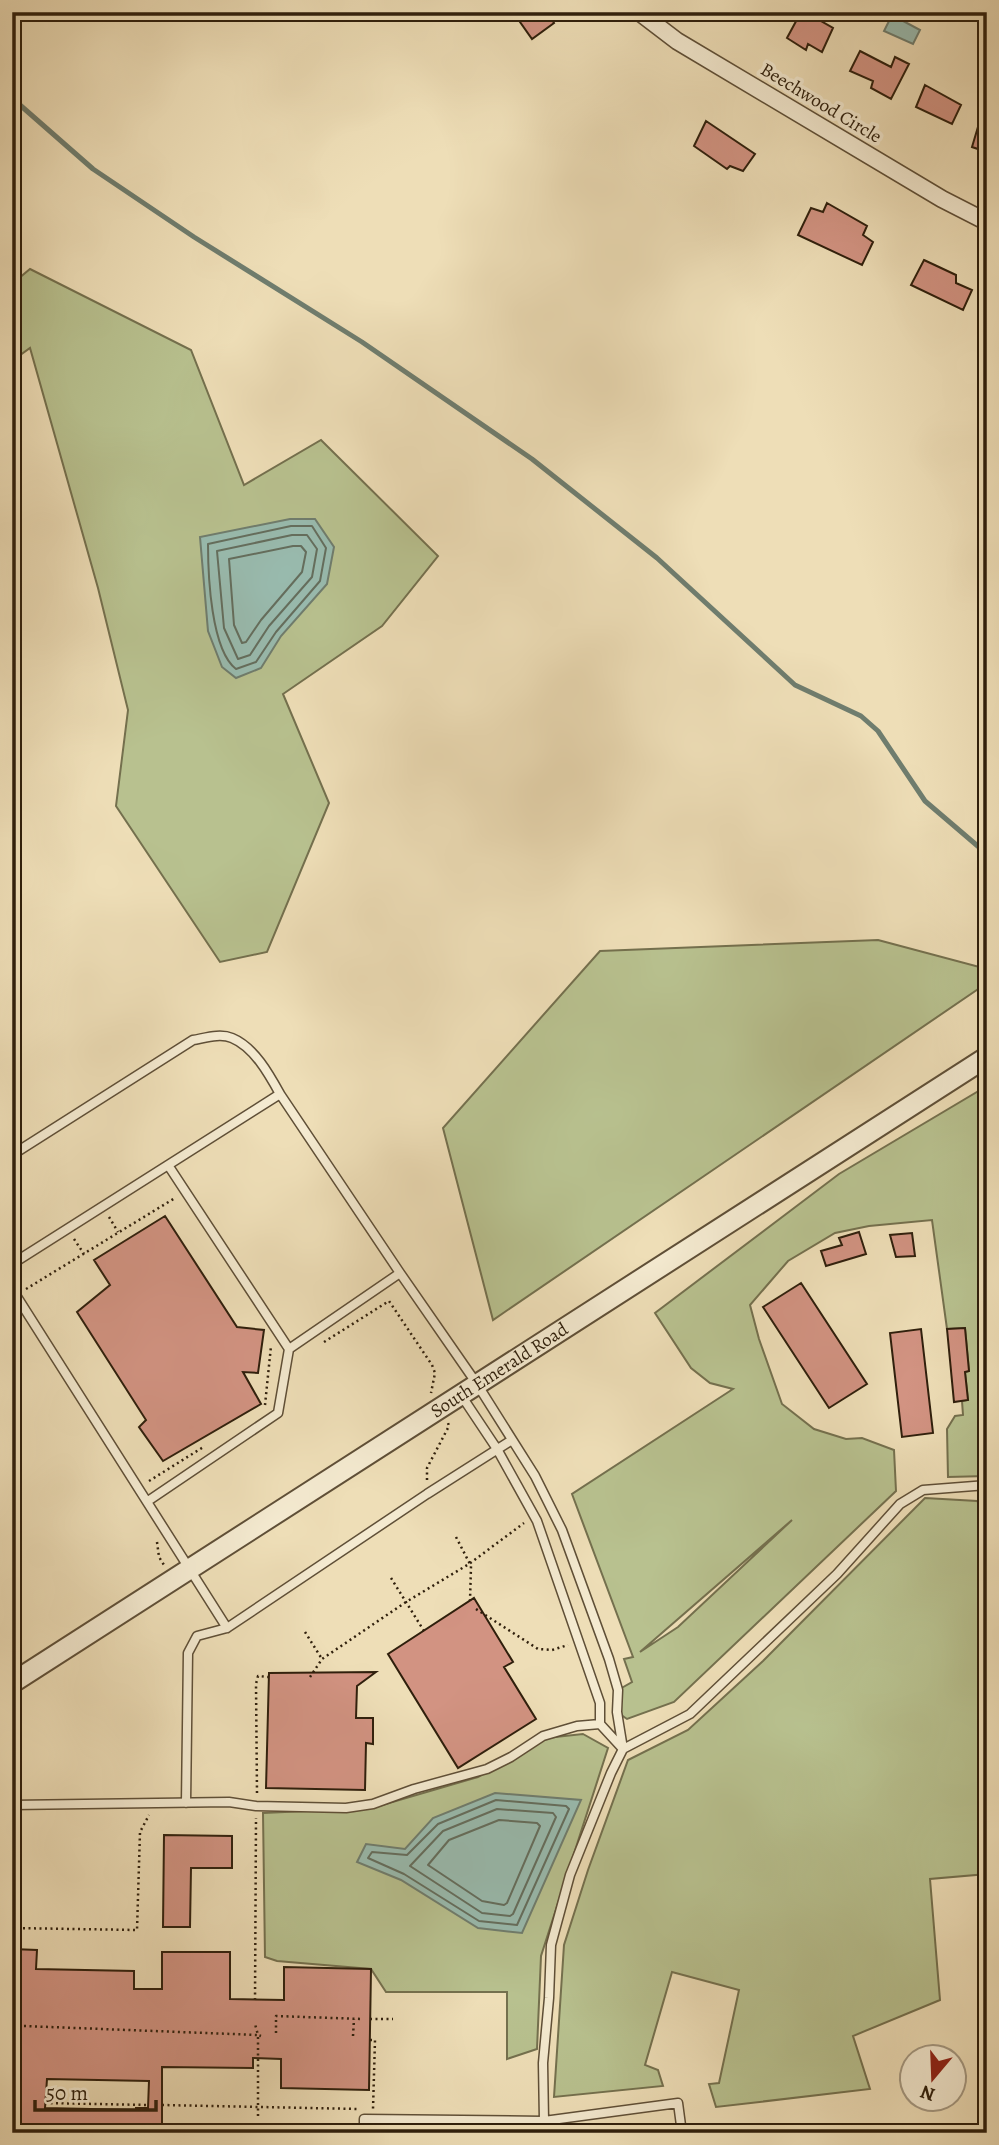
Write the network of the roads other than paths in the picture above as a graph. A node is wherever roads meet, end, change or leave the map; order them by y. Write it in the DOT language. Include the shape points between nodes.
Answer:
graph roads {
  1 [pos="639,12"];
  2 [pos="987,222"];
  3 [pos="987,1057"];
  4 [pos="280,1094"];
  5 [pos="12,1155"];
  6 [pos="168,1165"];
  7 [pos="12,1264"];
  8 [pos="400,1273"];
  9 [pos="14,1292"];
  10 [pos="289,1349"];
  11 [pos="477,1384"];
  12 [pos="461,1395"];
  13 [pos="512,1440"];
  14 [pos="497,1449"];
  15 [pos="987,1485"];
  16 [pos="148,1501"];
  17 [pos="190,1569"];
  18 [pos="228,1628"];
  19 [pos="12,1683"];
  20 [pos="12,1714"];
  21 [pos="600,1724"];
  22 [pos="12,1732"];
  23 [pos="623,1749"];
  24 [pos="186,1803"];
  25 [pos="12,1805"];
  26 [pos="544,2122"];
  27 [pos="364,2133"];
  28 [pos="682,2133"];
  1 -- 2 [label="street, Beechwood Circle" via="677,41"];
  3 -- 11 [label="street, South Emerald Road"];
  4 -- 5 [label="lane" via="253,1053 232,1038 192,1040"];
  4 -- 6 [label="lane"];
  4 -- 8 [label="lane"];
  6 -- 7 [label="lane"];
  6 -- 10 [label="lane"];
  8 -- 10 [label="lane"];
  8 -- 11 [label="lane"];
  9 -- 16 [label="lane"];
  10 -- 16 [label="lane" via="278,1413"];
  11 -- 12 [label="street, South Emerald Road"];
  11 -- 13 [label="lane"];
  12 -- 14 [label="lane"];
  12 -- 17 [label="street, South Emerald Road"];
  13 -- 14 [label="lane"];
  13 -- 23 [label="lane" via="562,1531 609,1659 618,1690"];
  14 -- 18 [label="lane"];
  14 -- 21 [label="lane" via="537,1521 600,1703"];
  15 -- 23 [label="lane" via="923,1490 900,1504 837,1574 690,1714"];
  16 -- 17 [label="lane"];
  17 -- 18 [label="lane"];
  17 -- 19 [label="street, South Emerald Road"];
  18 -- 24 [label="lane" via="197,1636 188,1653"];
  20 -- 22 [label="lane"];
  21 -- 23 [label="lane"];
  21 -- 24 [label="lane" via="543,1736 487,1769 373,1804 346,1808"];
  23 -- 26 [label="lane" via="570,1875 551,1945"];
  24 -- 25 [label="lane"];
  26 -- 27 [label="lane" via="364,2119"];
  26 -- 28 [label="lane" via="678,2103"];
}
